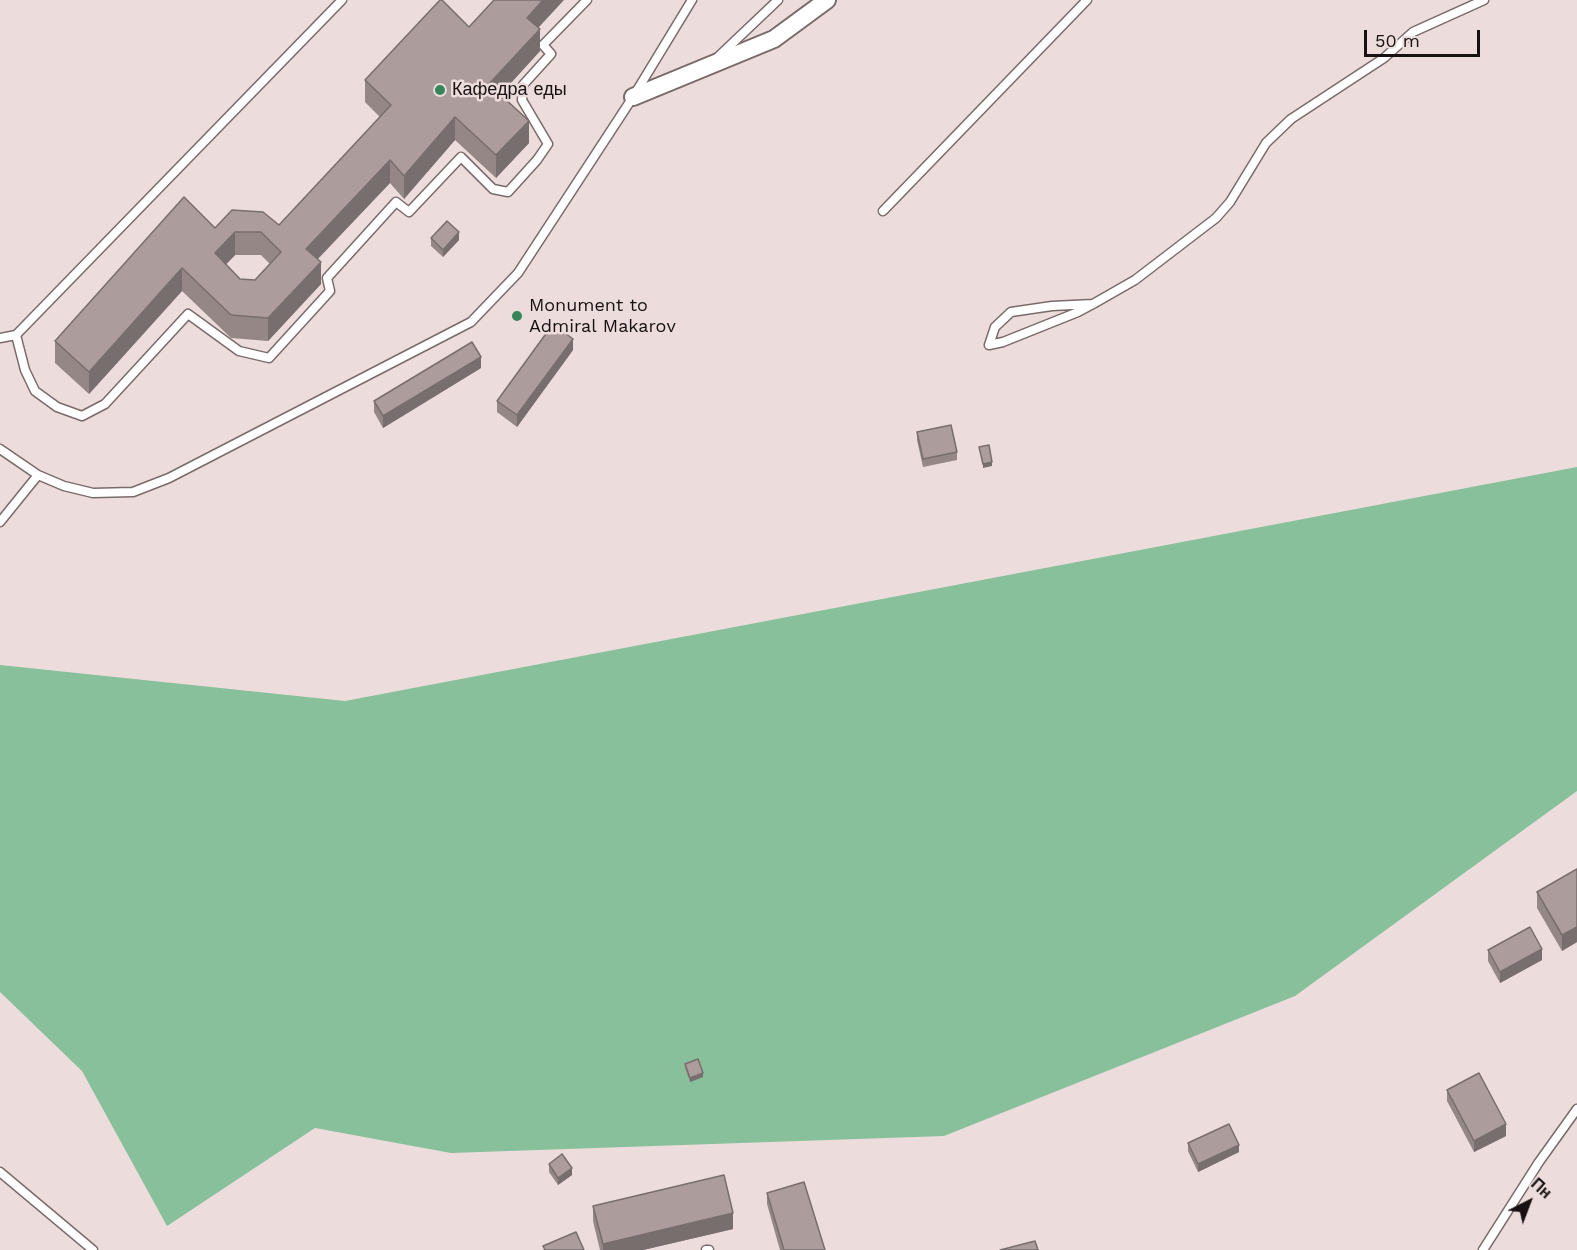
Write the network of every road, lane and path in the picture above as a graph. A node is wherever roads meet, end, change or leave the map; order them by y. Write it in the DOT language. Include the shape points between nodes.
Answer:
graph roads {
  1 [pos="342,0"];
  2 [pos="587,0"];
  3 [pos="692,0"];
  4 [pos="778,0"];
  5 [pos="827,0"];
  6 [pos="1087,0"];
  7 [pos="1484,0"];
  8 [pos="711,64"];
  9 [pos="633,98"];
  10 [pos="883,211"];
  11 [pos="1093,304"];
  12 [pos="16,335"];
  13 [pos="0,338"];
  14 [pos="0,448"];
  15 [pos="38,475"];
  16 [pos="0,522"];
  17 [pos="1577,1109"];
  18 [pos="0,1172"];
  19 [pos="93,1250"];
  20 [pos="1483,1250"];
  1 -- 12 [label="lane"];
  2 -- 12 [label="lane" via="543,45 551,54 523,85 522,100 548,144 537,160 508,192 493,189 460,157 409,212 396,202 327,278 330,291 269,358 239,351 188,314 105,404 82,416 57,407 36,391 25,370"];
  3 -- 9 [label="lane"];
  4 -- 8 [label="lane"];
  5 -- 8 [label="street" via="774,39"];
  6 -- 10 [label="lane"];
  7 -- 11 [label="lane" via="1413,32 1384,58 1291,119 1266,143 1216,218 1135,280"];
  8 -- 9 [label="street"];
  9 -- 15 [label="lane" via="518,273 471,322 169,478 133,492 93,494"];
  11 -- 11 [label="lane" via="1003,342 989,345 995,327 1011,312"];
  12 -- 13 [label="lane"];
  14 -- 15 [label="lane"];
  15 -- 16 [label="lane"];
  17 -- 20 [label="lane"];
  18 -- 19 [label="lane"];
}
